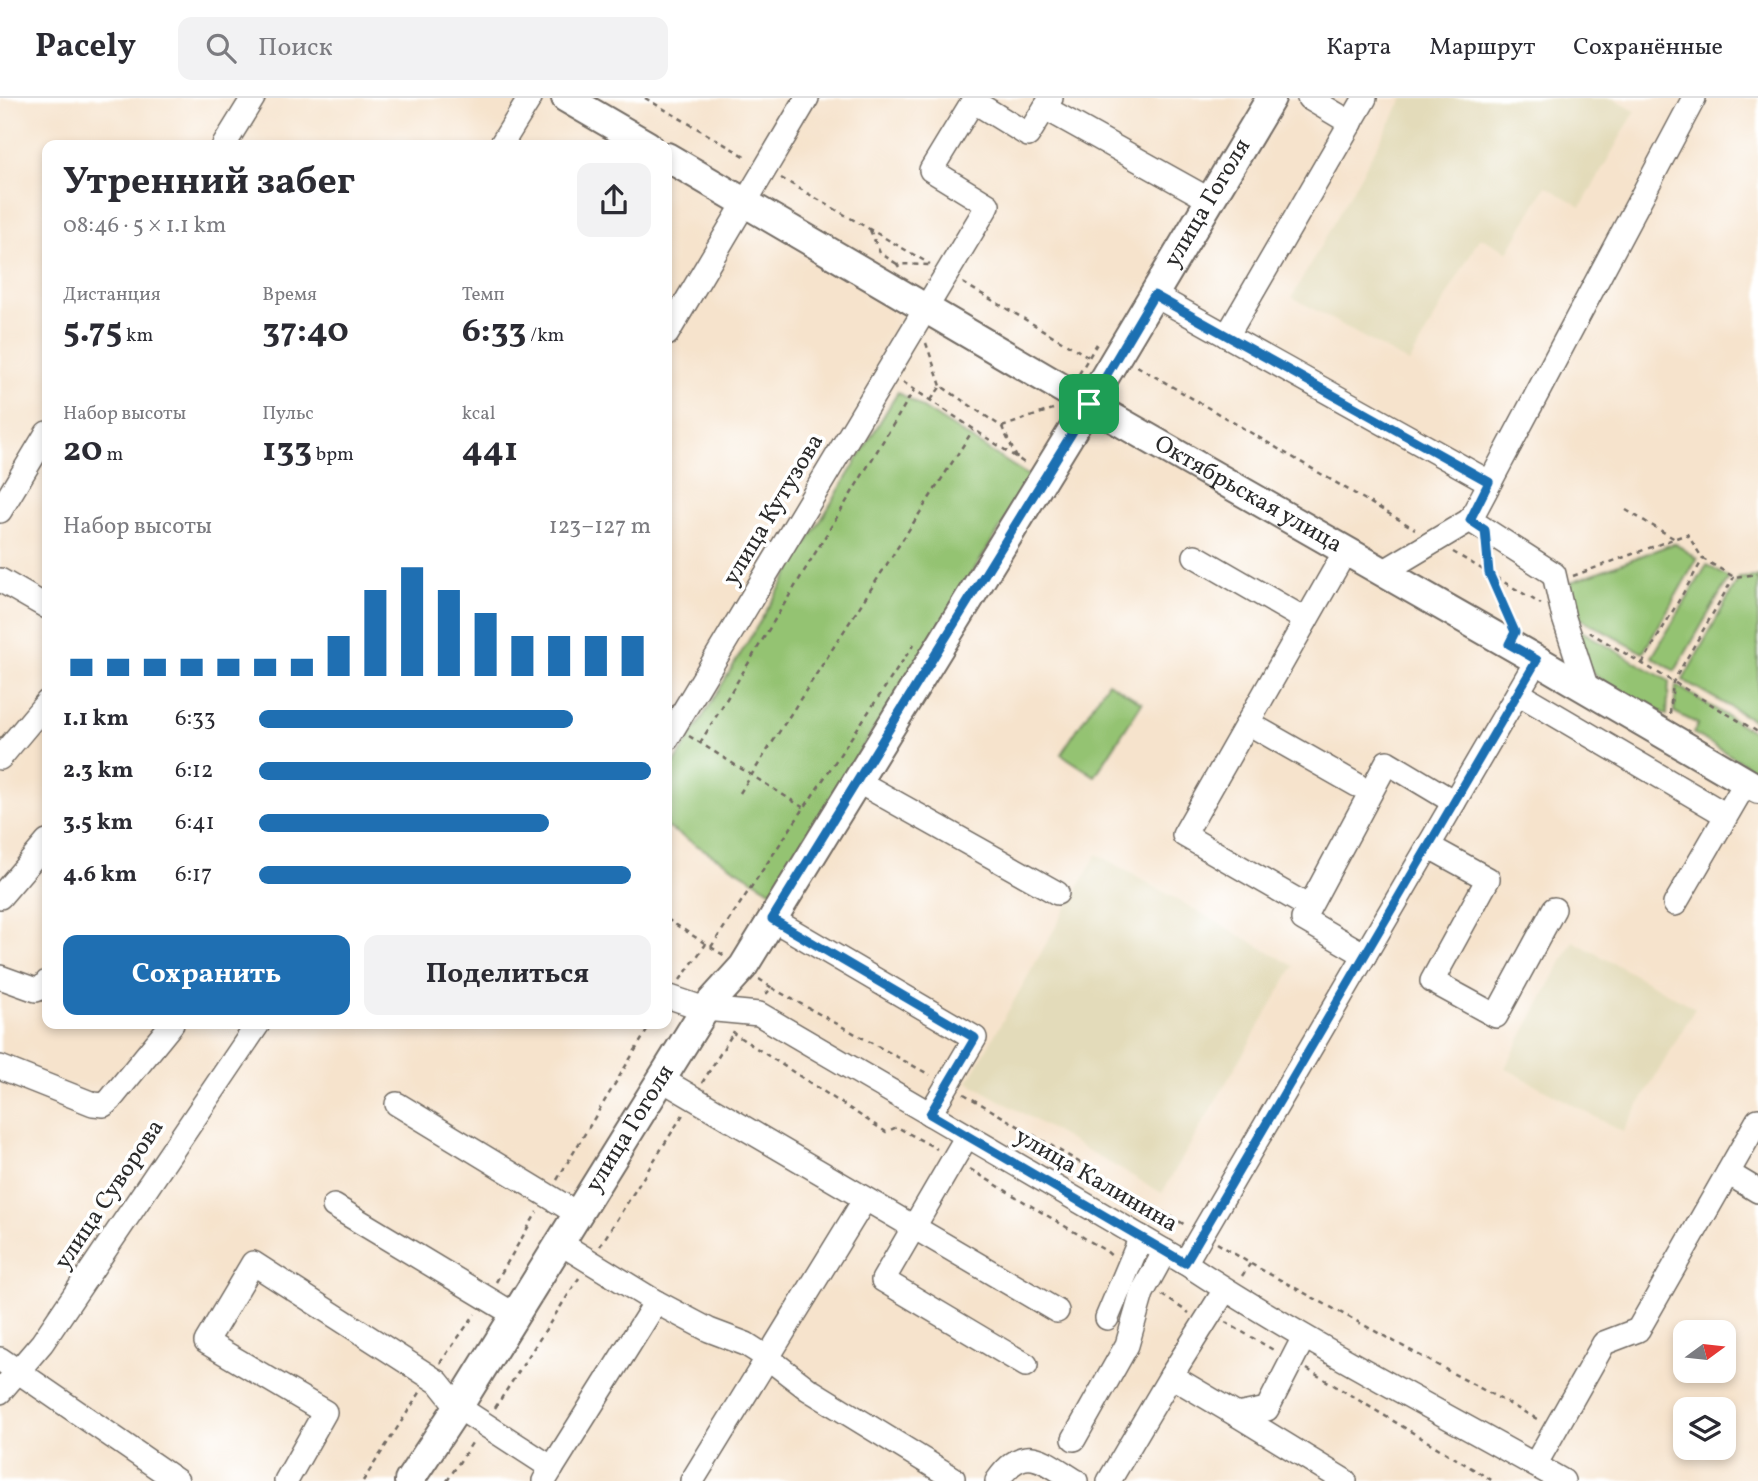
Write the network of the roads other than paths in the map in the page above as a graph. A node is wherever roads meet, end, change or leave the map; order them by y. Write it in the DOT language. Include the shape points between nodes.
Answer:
graph roads {
  1 [pos="253,98"];
  2 [pos="530,98"];
  3 [pos="566,98"];
  4 [pos="807,98"];
  5 [pos="1270,98"];
  6 [pos="1308,98"];
  7 [pos="1366,98"];
  8 [pos="1688,100"];
  9 [pos="1048,103"];
  10 [pos="1351,123"];
  11 [pos="227,140"];
  12 [pos="504,140"];
  13 [pos="638,140"];
  14 [pos="672,159"];
  15 [pos="1210,200"];
  16 [pos="746,202"];
  17 [pos="1154,295"];
  18 [pos="925,308"];
  19 [pos="672,326"];
  20 [pos="1227,336"];
  21 [pos="1089,404"];
  22 [pos="42,441"];
  23 [pos="1489,482"];
  24 [pos="0,510"];
  25 [pos="1477,525"];
  26 [pos="1346,550"];
  27 [pos="1195,556"];
  28 [pos="1383,572"];
  29 [pos="0,580"];
  30 [pos="42,604"];
  31 [pos="1306,620"];
  32 [pos="1537,660"];
  33 [pos="1587,689"];
  34 [pos="1518,693"];
  35 [pos="42,708"];
  36 [pos="1248,723"];
  37 [pos="672,730"];
  38 [pos="0,758"];
  39 [pos="857,781"];
  40 [pos="1357,785"];
  41 [pos="1752,786"];
  42 [pos="1454,802"];
  43 [pos="1727,816"];
  44 [pos="1428,846"];
  45 [pos="42,848"];
  46 [pos="1057,893"];
  47 [pos="0,897"];
  48 [pos="1675,904"];
  49 [pos="1309,907"];
  50 [pos="1554,909"];
  51 [pos="772,919"];
  52 [pos="1365,955"];
  53 [pos="0,977"];
  54 [pos="42,987"];
  55 [pos="672,998"];
  56 [pos="705,1009"];
  57 [pos="168,1029"];
  58 [pos="255,1029"];
  59 [pos="0,1067"];
  60 [pos="662,1079"];
  61 [pos="397,1104"];
  62 [pos="930,1114"];
  63 [pos="1758,1121"];
  64 [pos="967,1136"];
  65 [pos="1728,1173"];
  66 [pos="1758,1191"];
  67 [pos="865,1199"];
  68 [pos="334,1206"];
  69 [pos="578,1214"];
  70 [pos="914,1227"];
  71 [pos="1142,1237"];
  72 [pos="560,1243"];
  73 [pos="1175,1257"];
  74 [pos="1225,1290"];
  75 [pos="656,1302"];
  76 [pos="1057,1311"];
  77 [pos="515,1315"];
  78 [pos="1107,1318"];
  79 [pos="1304,1337"];
  80 [pos="768,1358"];
  81 [pos="8,1365"];
  82 [pos="1026,1365"];
  83 [pos="1171,1376"];
  84 [pos="0,1392"];
  85 [pos="458,1407"];
  86 [pos="1237,1415"];
  87 [pos="1074,1439"];
  88 [pos="1535,1465"];
  89 [pos="548,1474"];
  90 [pos="953,1478"];
  91 [pos="177,1481"];
  92 [pos="286,1481"];
  93 [pos="409,1481"];
  94 [pos="693,1481"];
  95 [pos="997,1481"];
  96 [pos="1076,1481"];
  97 [pos="1109,1481"];
  98 [pos="1345,1481"];
  99 [pos="1563,1481"];
  1 -- 11 [label="street"];
  2 -- 12 [label="street"];
  3 -- 13 [label="main road"];
  4 -- 16 [label="street"];
  5 -- 15 [label="main road, улица Гоголя"];
  6 -- 10 [label="street"];
  7 -- 10 [label="street"];
  8 -- 23 [label="street"];
  9 -- 15 [label="street"];
  9 -- 18 [label="street, улица Кутузова" via="1028,135 973,101 931,170 988,205"];
  10 -- 20 [label="street"];
  14 -- 16 [label="main road, Октябрьская улица"];
  15 -- 17 [label="main road, улица Гоголя"];
  16 -- 18 [label="main road, Октябрьская улица"];
  16 -- 19 [label="street"];
  17 -- 20 [label="street"];
  17 -- 21 [label="main road, улица Гоголя"];
  18 -- 21 [label="main road, Октябрьская улица"];
  18 -- 37 [label="street, улица Кутузова"];
  20 -- 23 [label="street"];
  21 -- 26 [label="main road, Октябрьская улица"];
  21 -- 39 [label="main road, улица Гоголя"];
  22 -- 24 [label="street"];
  23 -- 25 [label="street"];
  25 -- 28 [label="street" via="1435,541"];
  25 -- 33 [label="street" via="1554,575"];
  26 -- 28 [label="main road, Октябрьская улица"];
  26 -- 31 [label="street"];
  27 -- 31 [label="street"];
  28 -- 32 [label="main road, Октябрьская улица"];
  29 -- 30 [label="street"];
  31 -- 36 [label="street"];
  32 -- 33 [label="main road, Октябрьская улица"];
  32 -- 34 [label="street"];
  33 -- 41 [label="main road, Октябрьская улица"];
  34 -- 42 [label="street"];
  34 -- 43 [label="street"];
  35 -- 38 [label="street"];
  36 -- 40 [label="street"];
  36 -- 49 [label="street" via="1184,835"];
  39 -- 46 [label="street"];
  39 -- 51 [label="main road, улица Гоголя"];
  41 -- 43 [label="street"];
  42 -- 44 [label="street"];
  42 -- 49 [label="street" via="1387,762"];
  43 -- 48 [label="street"];
  44 -- 50 [label="street" via="1488,879 1432,981 1496,1016"];
  44 -- 52 [label="street"];
  45 -- 47 [label="street"];
  49 -- 52 [label="street" via="1303,919"];
  51 -- 56 [label="main road, улица Гоголя" via="743,967"];
  51 -- 62 [label="street" via="975,1038"];
  52 -- 73 [label="street" via="1202,1234"];
  53 -- 54 [label="street" via="36,990"];
  55 -- 56 [label="street, улица Калинина"];
  56 -- 60 [label="main road, улица Гоголя"];
  56 -- 62 [label="street, улица Калинина" via="759,1014"];
  57 -- 59 [label="street" via="104,1105"];
  58 -- 81 [label="street, улица Суворова" via="42,1343"];
  60 -- 67 [label="street"];
  60 -- 69 [label="main road, улица Гоголя"];
  61 -- 69 [label="street"];
  62 -- 64 [label="street, улица Калинина"];
  63 -- 65 [label="street"];
  64 -- 70 [label="street"];
  64 -- 71 [label="street, улица Калинина"];
  65 -- 66 [label="street"];
  65 -- 88 [label="street" via="1639,1329 1604,1343"];
  67 -- 70 [label="street"];
  67 -- 80 [label="street"];
  68 -- 77 [label="street"];
  69 -- 72 [label="main road, улица Гоголя"];
  70 -- 76 [label="street"];
  70 -- 82 [label="street" via="883,1280"];
  71 -- 73 [label="street, улица Калинина"];
  71 -- 78 [label="street"];
  72 -- 75 [label="street"];
  72 -- 77 [label="main road, улица Гоголя"];
  73 -- 74 [label="street, улица Калинина"];
  73 -- 87 [label="street" via="1142,1293 1127,1345"];
  74 -- 79 [label="street, улица Калинина"];
  74 -- 83 [label="street"];
  75 -- 80 [label="street"];
  75 -- 89 [label="street"];
  77 -- 85 [label="main road, улица Гоголя"];
  79 -- 86 [label="street" via="1267,1409"];
  79 -- 88 [label="street, улица Калинина"];
  80 -- 90 [label="street" via="808,1389"];
  80 -- 94 [label="street"];
  81 -- 84 [label="street, улица Суворова"];
  81 -- 91 [label="street"];
  83 -- 86 [label="street"];
  83 -- 97 [label="street"];
  85 -- 89 [label="street"];
  85 -- 92 [label="street" via="430,1376 253,1263 206,1342 326,1412"];
  85 -- 93 [label="main road, улица Гоголя"];
  86 -- 98 [label="street"];
  88 -- 99 [label="street, улица Калинина"];
  95 -- 96 [label="street" via="1012,1464 1027,1457 1037,1458"];
}
